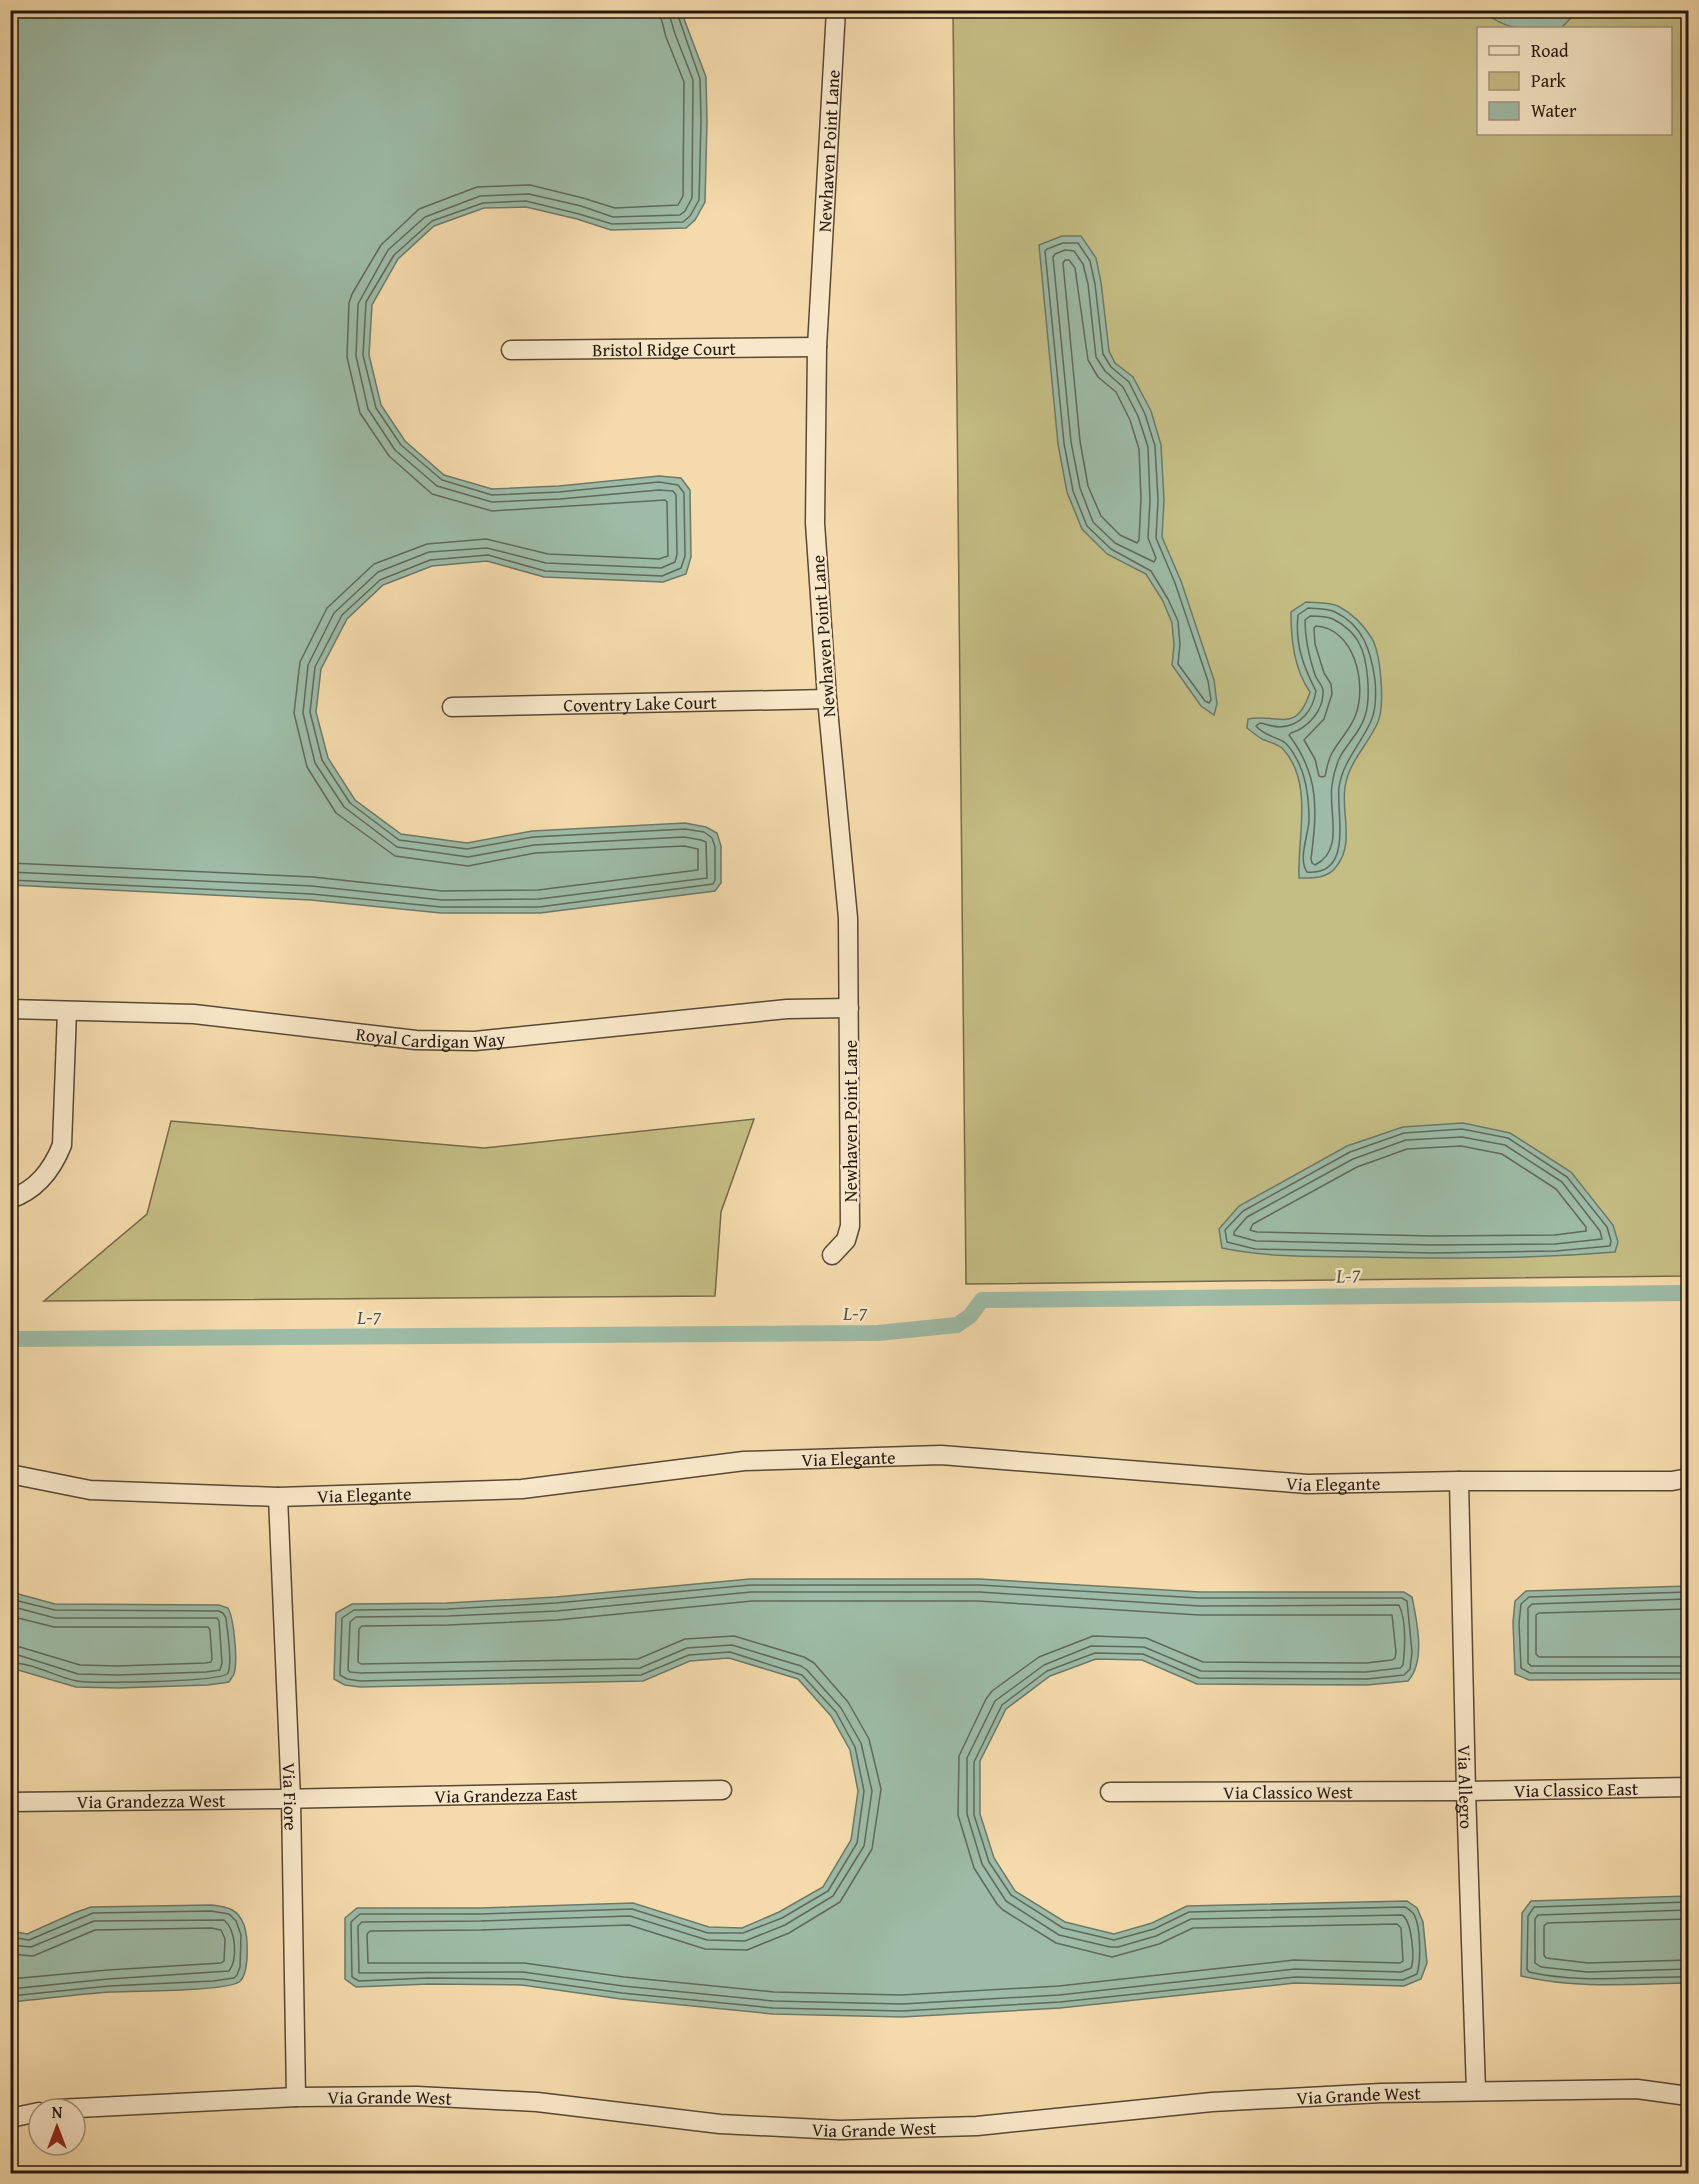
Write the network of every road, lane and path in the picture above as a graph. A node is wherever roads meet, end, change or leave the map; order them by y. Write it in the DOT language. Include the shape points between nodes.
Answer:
graph roads {
  1 [pos="836,10"];
  2 [pos="817,347"];
  3 [pos="511,350"];
  4 [pos="827,699"];
  5 [pos="452,706"];
  6 [pos="849,1008"];
  7 [pos="10,1009"];
  8 [pos="67,1011"];
  9 [pos="10,1199"];
  10 [pos="832,1255"];
  11 [pos="10,1474"];
  12 [pos="1689,1478"];
  13 [pos="1459,1481"];
  14 [pos="278,1497"];
  15 [pos="1689,1787"];
  16 [pos="722,1790"];
  17 [pos="1466,1791"];
  18 [pos="1110,1792"];
  19 [pos="291,1799"];
  20 [pos="10,1802"];
  21 [pos="1476,2091"];
  22 [pos="1689,2096"];
  23 [pos="296,2097"];
  24 [pos="87,2108"];
  25 [pos="27,2114"];
  26 [pos="10,2118"];
  1 -- 2 [label="street, Newhaven Point Lane"];
  2 -- 3 [label="street, Bristol Ridge Court"];
  2 -- 4 [label="street, Newhaven Point Lane" via="815,524"];
  4 -- 5 [label="street, Coventry Lake Court"];
  4 -- 6 [label="street, Newhaven Point Lane" via="848,918"];
  6 -- 8 [label="street, Royal Cardigan Way" via="787,1009 476,1041 416,1040 194,1014"];
  6 -- 10 [label="street, Newhaven Point Lane" via="850,1226 846,1240"];
  7 -- 8 [label="street, Royal Cardigan Way"];
  8 -- 9 [label="street" via="62,1145 46,1175 34,1187"];
  11 -- 14 [label="street, Via Elegante" via="90,1490"];
  12 -- 13 [label="street, Via Elegante"];
  13 -- 14 [label="street, Via Elegante" via="1307,1484 941,1455 744,1461 522,1489"];
  13 -- 17 [label="street, Via Allegro"];
  14 -- 19 [label="street, Via Fiore"];
  15 -- 17 [label="street, Via Classico East"];
  16 -- 19 [label="street, Via Grandezza East"];
  17 -- 18 [label="street, Via Classico West"];
  17 -- 21 [label="street, Via Allegro"];
  19 -- 20 [label="street, Via Grandezza West"];
  19 -- 23 [label="street, Via Fiore"];
  21 -- 22 [label="street, Via Grande West" via="1637,2090"];
  21 -- 23 [label="street, Via Grande West" via="1212,2102 977,2126 840,2130 720,2124 537,2102 417,2096"];
  23 -- 24 [label="street, Via Grande West"];
  25 -- 26 [label="street"];
}
